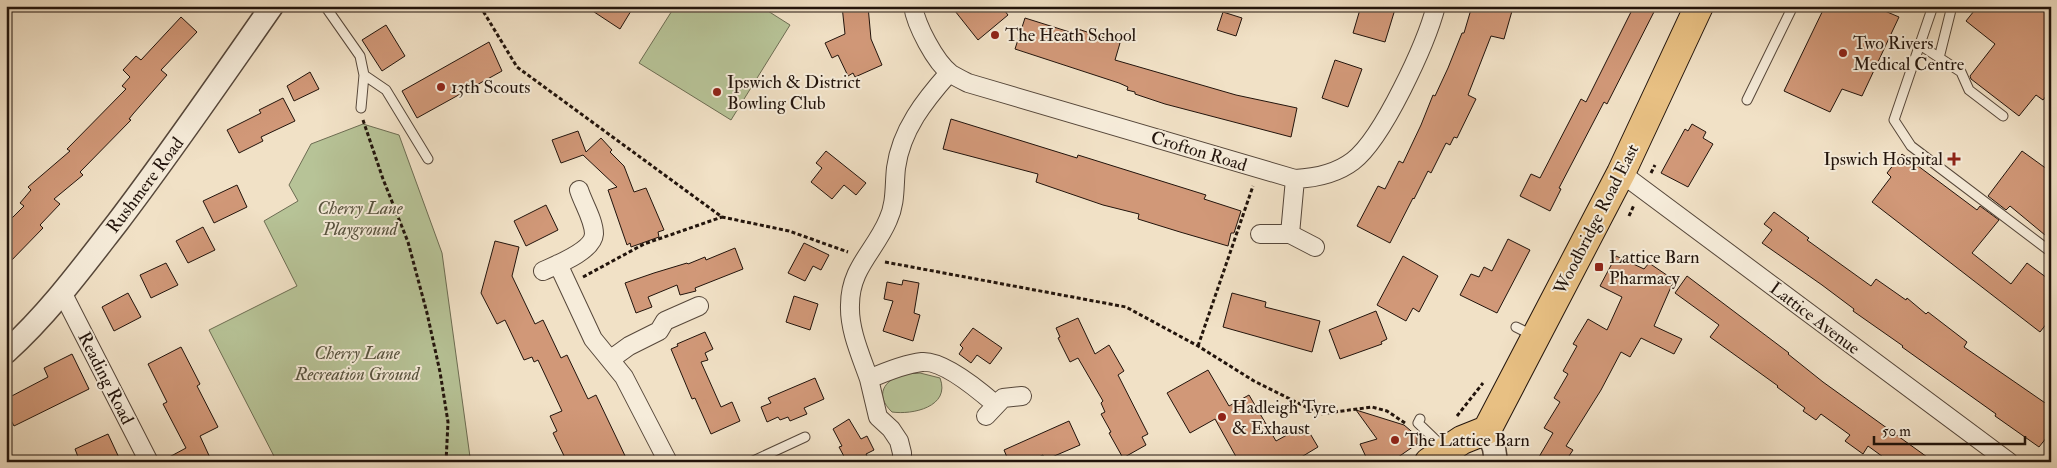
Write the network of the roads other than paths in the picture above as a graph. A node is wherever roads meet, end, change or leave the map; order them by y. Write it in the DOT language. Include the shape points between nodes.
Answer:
graph roads {
  1 [pos="272,6"];
  2 [pos="325,6"];
  3 [pos="913,6"];
  4 [pos="1436,6"];
  5 [pos="1699,6"];
  6 [pos="1793,6"];
  7 [pos="1933,6"];
  8 [pos="1952,6"];
  9 [pos="1920,45"];
  10 [pos="1939,58"];
  11 [pos="949,73"];
  12 [pos="364,75"];
  13 [pos="1747,100"];
  14 [pos="361,108"];
  15 [pos="2003,116"];
  16 [pos="428,158"];
  17 [pos="1621,174"];
  18 [pos="1295,179"];
  19 [pos="578,190"];
  20 [pos="1260,234"];
  21 [pos="1290,234"];
  22 [pos="1315,247"];
  23 [pos="2051,252"];
  24 [pos="63,294"];
  25 [pos="699,306"];
  26 [pos="9,344"];
  27 [pos="611,359"];
  28 [pos="869,379"];
  29 [pos="1022,396"];
  30 [pos="1420,419"];
  31 [pos="1487,430"];
  32 [pos="805,437"];
  33 [pos="1438,456"];
  34 [pos="149,462"];
  35 [pos="668,462"];
  36 [pos="751,462"];
  37 [pos="902,462"];
  38 [pos="1496,462"];
  39 [pos="2009,462"];
  1 -- 24 [label="street, Rushmere Road" via="170,152"];
  2 -- 12 [label="lane" via="360,56"];
  3 -- 11 [label="street, Crofton Road" via="921,32"];
  4 -- 18 [label="street, Crofton Road" via="1421,48 1400,91 1380,130 1364,152 1334,172 1315,178"];
  5 -- 17 [label="main road, Woodbridge Road East"];
  6 -- 13 [label="lane"];
  7 -- 9 [label="lane"];
  8 -- 10 [label="lane"];
  9 -- 10 [label="lane"];
  9 -- 23 [label="lane" via="1894,120 1910,146"];
  10 -- 15 [label="lane" via="1961,72 1969,90"];
  11 -- 18 [label="street, Crofton Road" via="968,83"];
  11 -- 28 [label="street" via="928,96 908,132 899,152 893,208 854,280 851,323"];
  12 -- 14 [label="lane"];
  12 -- 16 [label="lane" via="386,90"];
  17 -- 31 [label="main road, Woodbridge Road East" via="1525,332"];
  17 -- 39 [label="street, Lattice Avenue"];
  18 -- 21 [label="street"];
  19 -- 27 [label="street" via="594,236 590,245 550,268 568,286 593,338"];
  20 -- 21 [label="street"];
  21 -- 22 [label="street"];
  24 -- 26 [label="street, Rushmere Road"];
  24 -- 34 [label="street, Reading Road"];
  25 -- 27 [label="street" via="665,321 659,330"];
  27 -- 35 [label="street" via="624,377"];
  28 -- 29 [label="street" via="922,362 934,364 968,384 990,410 1003,398"];
  28 -- 37 [label="street" via="878,417 899,441"];
  30 -- 33 [label="lane" via="1418,424"];
  31 -- 33 [label="main road" via="1462,440"];
  31 -- 38 [label="street"];
  32 -- 36 [label="lane"];
}
